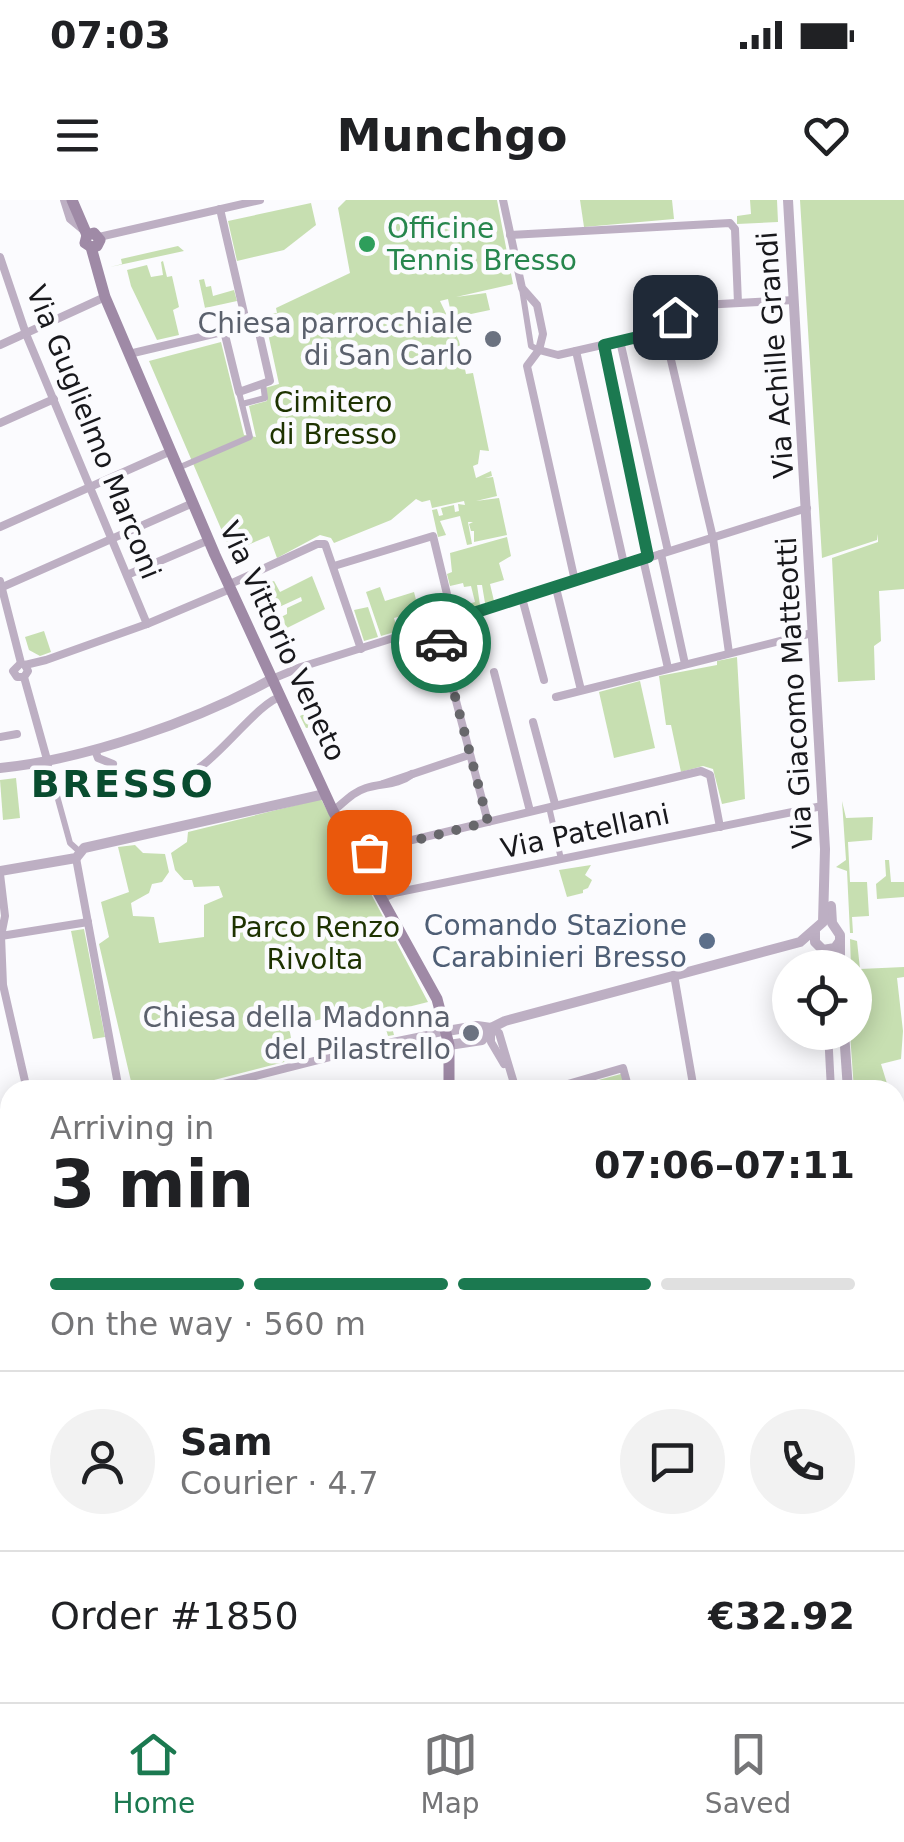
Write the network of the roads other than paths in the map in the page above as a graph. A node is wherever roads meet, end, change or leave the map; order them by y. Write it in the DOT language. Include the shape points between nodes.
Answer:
graph roads {
  1 [pos="64,200"];
  2 [pos="72,200"];
  3 [pos="260,200"];
  4 [pos="503,200"];
  5 [pos="788,200"];
  6 [pos="220,209"];
  7 [pos="510,235"];
  8 [pos="90,238"];
  9 [pos="0,257"];
  10 [pos="3,273"];
  11 [pos="522,288"];
  12 [pos="106,297"];
  13 [pos="794,300"];
  14 [pos="738,302"];
  15 [pos="252,325"];
  16 [pos="664,326"];
  17 [pos="224,332"];
  18 [pos="26,334"];
  19 [pos="620,341"];
  20 [pos="604,345"];
  21 [pos="0,346"];
  22 [pos="539,350"];
  23 [pos="576,352"];
  24 [pos="129,354"];
  25 [pos="262,384"];
  26 [pos="239,392"];
  27 [pos="54,399"];
  28 [pos="242,404"];
  29 [pos="0,424"];
  30 [pos="171,451"];
  31 [pos="178,468"];
  32 [pos="92,486"];
  33 [pos="193,503"];
  34 [pos="807,508"];
  35 [pos="0,527"];
  36 [pos="714,538"];
  37 [pos="112,539"];
  38 [pos="208,540"];
  39 [pos="664,552"];
  40 [pos="646,558"];
  41 [pos="624,564"];
  42 [pos="334,566"];
  43 [pos="127,575"];
  44 [pos="575,580"];
  45 [pos="0,585"];
  46 [pos="229,587"];
  47 [pos="556,588"];
  48 [pos="522,598"];
  49 [pos="453,620"];
  50 [pos="147,624"];
  51 [pos="436,625"];
  52 [pos="812,633"];
  53 [pos="360,648"];
  54 [pos="729,653"];
  55 [pos="23,664"];
  56 [pos="685,664"];
  57 [pos="668,668"];
  58 [pos="494,672"];
  59 [pos="24,677"];
  60 [pos="272,679"];
  61 [pos="544,680"];
  62 [pos="254,689"];
  63 [pos="581,690"];
  64 [pos="556,696"];
  65 [pos="276,698"];
  66 [pos="533,722"];
  67 [pos="17,734"];
  68 [pos="0,736"];
  69 [pos="95,750"];
  70 [pos="470,754"];
  71 [pos="48,763"];
  72 [pos="112,764"];
  73 [pos="0,768"];
  74 [pos="200,768"];
  75 [pos="326,794"];
  76 [pos="348,796"];
  77 [pos="552,805"];
  78 [pos="822,806"];
  79 [pos="333,811"];
  80 [pos="530,811"];
  81 [pos="800,811"];
  82 [pos="488,822"];
  83 [pos="823,823"];
  84 [pos="720,826"];
  85 [pos="78,855"];
  86 [pos="357,858"];
  87 [pos="561,859"];
  88 [pos="0,873"];
  89 [pos="825,876"];
  90 [pos="381,899"];
  91 [pos="2,916"];
  92 [pos="88,922"];
  93 [pos="834,927"];
  94 [pos="817,930"];
  95 [pos="1,936"];
  96 [pos="840,941"];
  97 [pos="800,942"];
  98 [pos="822,949"];
  99 [pos="840,950"];
  100 [pos="674,976"];
  101 [pos="10,1018"];
  102 [pos="0,1020"];
  103 [pos="491,1028"];
  104 [pos="447,1031"];
  105 [pos="449,1045"];
  106 [pos="829,1050"];
  107 [pos="842,1050"];
  108 [pos="23,1080"];
  109 [pos="117,1080"];
  110 [pos="257,1080"];
  111 [pos="449,1080"];
  112 [pos="512,1080"];
  113 [pos="582,1080"];
  114 [pos="627,1080"];
  115 [pos="692,1080"];
  116 [pos="830,1080"];
  117 [pos="844,1080"];
  118 [pos="218,1702"];
  119 [pos="229,1702"];
  1 -- 8 [label="street" via="70,219"];
  2 -- 8 [label="main road, Via Vittorio Veneto"];
  3 -- 6 [label="street"];
  4 -- 7 [label="street"];
  5 -- 13 [label="street, Via Achille Grandi"];
  6 -- 8 [label="street"];
  6 -- 15 [label="street"];
  7 -- 11 [label="street"];
  7 -- 14 [label="street" via="730,223"];
  8 -- 12 [label="main road, Via Vittorio Veneto"];
  9 -- 10 [label="street, Via Guglielmo Marconi"];
  10 -- 18 [label="street, Via Guglielmo Marconi"];
  11 -- 22 [label="street" via="531,346"];
  11 -- 22 [label="street" via="537,305"];
  12 -- 18 [label="street"];
  12 -- 24 [label="main road, Via Vittorio Veneto"];
  13 -- 14 [label="street"];
  13 -- 34 [label="street, Via Achille Grandi"];
  14 -- 16 [label="street" via="687,310"];
  15 -- 17 [label="street"];
  15 -- 25 [label="street" via="270,381"];
  16 -- 19 [label="street"];
  16 -- 36 [label="street"];
  17 -- 24 [label="street"];
  17 -- 26 [label="street"];
  18 -- 21 [label="street"];
  18 -- 27 [label="street, Via Guglielmo Marconi"];
  19 -- 20 [label="street"];
  19 -- 39 [label="street"];
  20 -- 23 [label="street"];
  20 -- 40 [label="street"];
  22 -- 23 [label="street" via="550,356"];
  22 -- 44 [label="street" via="527,366"];
  23 -- 41 [label="street"];
  24 -- 30 [label="main road, Via Vittorio Veneto"];
  25 -- 26 [label="street"];
  25 -- 28 [label="street" via="265,398"];
  26 -- 28 [label="street"];
  27 -- 29 [label="street"];
  27 -- 32 [label="street, Via Guglielmo Marconi"];
  28 -- 31 [label="street" via="250,437"];
  30 -- 31 [label="main road, Via Vittorio Veneto"];
  30 -- 32 [label="street"];
  31 -- 33 [label="main road, Via Vittorio Veneto"];
  32 -- 35 [label="street"];
  32 -- 37 [label="street, Via Guglielmo Marconi"];
  33 -- 37 [label="street"];
  33 -- 38 [label="main road, Via Vittorio Veneto"];
  34 -- 36 [label="street"];
  34 -- 52 [label="street, Via Giacomo Matteotti"];
  36 -- 39 [label="street"];
  36 -- 54 [label="street"];
  37 -- 43 [label="street, Via Guglielmo Marconi"];
  37 -- 45 [label="street"];
  38 -- 43 [label="street"];
  38 -- 46 [label="main road, Via Vittorio Veneto"];
  39 -- 40 [label="street"];
  39 -- 56 [label="street"];
  40 -- 41 [label="street"];
  40 -- 57 [label="street"];
  41 -- 44 [label="street"];
  42 -- 46 [label="street" via="322,543"];
  42 -- 49 [label="street" via="433,536"];
  42 -- 53 [label="street"];
  43 -- 50 [label="street, Via Guglielmo Marconi"];
  44 -- 47 [label="street"];
  45 -- 55 [label="street"];
  46 -- 50 [label="street"];
  46 -- 60 [label="main road, Via Vittorio Veneto"];
  47 -- 48 [label="street"];
  47 -- 63 [label="street"];
  48 -- 49 [label="street"];
  48 -- 61 [label="street"];
  49 -- 51 [label="street"];
  50 -- 55 [label="street"];
  51 -- 53 [label="street"];
  51 -- 70 [label="street"];
  52 -- 54 [label="street"];
  52 -- 78 [label="street, Via Giacomo Matteotti"];
  53 -- 60 [label="street"];
  54 -- 56 [label="street"];
  55 -- 59 [label="street"];
  55 -- 59 [label="street" via="9,672"];
  56 -- 57 [label="street"];
  57 -- 63 [label="street"];
  58 -- 80 [label="street"];
  59 -- 71 [label="street"];
  60 -- 62 [label="street"];
  60 -- 65 [label="main road, Via Vittorio Veneto"];
  62 -- 65 [label="street"];
  62 -- 69 [label="street"];
  63 -- 64 [label="street"];
  65 -- 74 [label="street"];
  65 -- 75 [label="main road, Via Vittorio Veneto"];
  66 -- 77 [label="street"];
  67 -- 68 [label="street"];
  69 -- 71 [label="street"];
  69 -- 72 [label="street"];
  70 -- 76 [label="street"];
  70 -- 82 [label="street"];
  71 -- 73 [label="street"];
  71 -- 85 [label="street"];
  75 -- 76 [label="street"];
  75 -- 79 [label="main road, Via Vittorio Veneto"];
  75 -- 85 [label="street" via="89,846"];
  76 -- 79 [label="street"];
  77 -- 80 [label="street"];
  77 -- 84 [label="street" via="702,771 710,775"];
  77 -- 87 [label="street"];
  78 -- 81 [label="street, Via Patellani"];
  78 -- 83 [label="street, Via Giacomo Matteotti"];
  79 -- 86 [label="main road, Via Vittorio Veneto"];
  80 -- 82 [label="street"];
  81 -- 83 [label="street"];
  81 -- 84 [label="street, Via Patellani"];
  82 -- 86 [label="street"];
  83 -- 89 [label="street, Via Giacomo Matteotti"];
  84 -- 87 [label="street, Via Patellani"];
  85 -- 88 [label="street"];
  85 -- 92 [label="street"];
  86 -- 90 [label="main road, Via Vittorio Veneto"];
  87 -- 90 [label="street, Via Patellani"];
  88 -- 91 [label="street"];
  89 -- 93 [label="street, Via Giacomo Matteotti"];
  89 -- 94 [label="street, Via Giacomo Matteotti" via="824,917"];
  90 -- 104 [label="main road, Via Vittorio Veneto"];
  91 -- 95 [label="street"];
  92 -- 95 [label="street"];
  92 -- 109 [label="street"];
  93 -- 94 [label="street"];
  93 -- 96 [label="street"];
  94 -- 97 [label="street"];
  94 -- 98 [label="street" via="814,940"];
  95 -- 101 [label="street"];
  96 -- 98 [label="street"];
  96 -- 99 [label="street"];
  97 -- 98 [label="street"];
  97 -- 100 [label="street"];
  100 -- 103 [label="street"];
  100 -- 115 [label="street"];
  101 -- 102 [label="street"];
  101 -- 108 [label="street"];
  103 -- 104 [label="street"];
  103 -- 105 [label="street" via="482,1040"];
  103 -- 112 [label="street" via="491,1042"];
  104 -- 105 [label="main road, Via Vittorio Veneto"];
  104 -- 110 [label="street"];
  105 -- 111 [label="main road, Via Vittorio Veneto"];
  106 -- 116 [label="street"];
  107 -- 117 [label="street"];
  113 -- 114 [label="street" via="623,1068"];
  118 -- 119 [label="street"];
}
